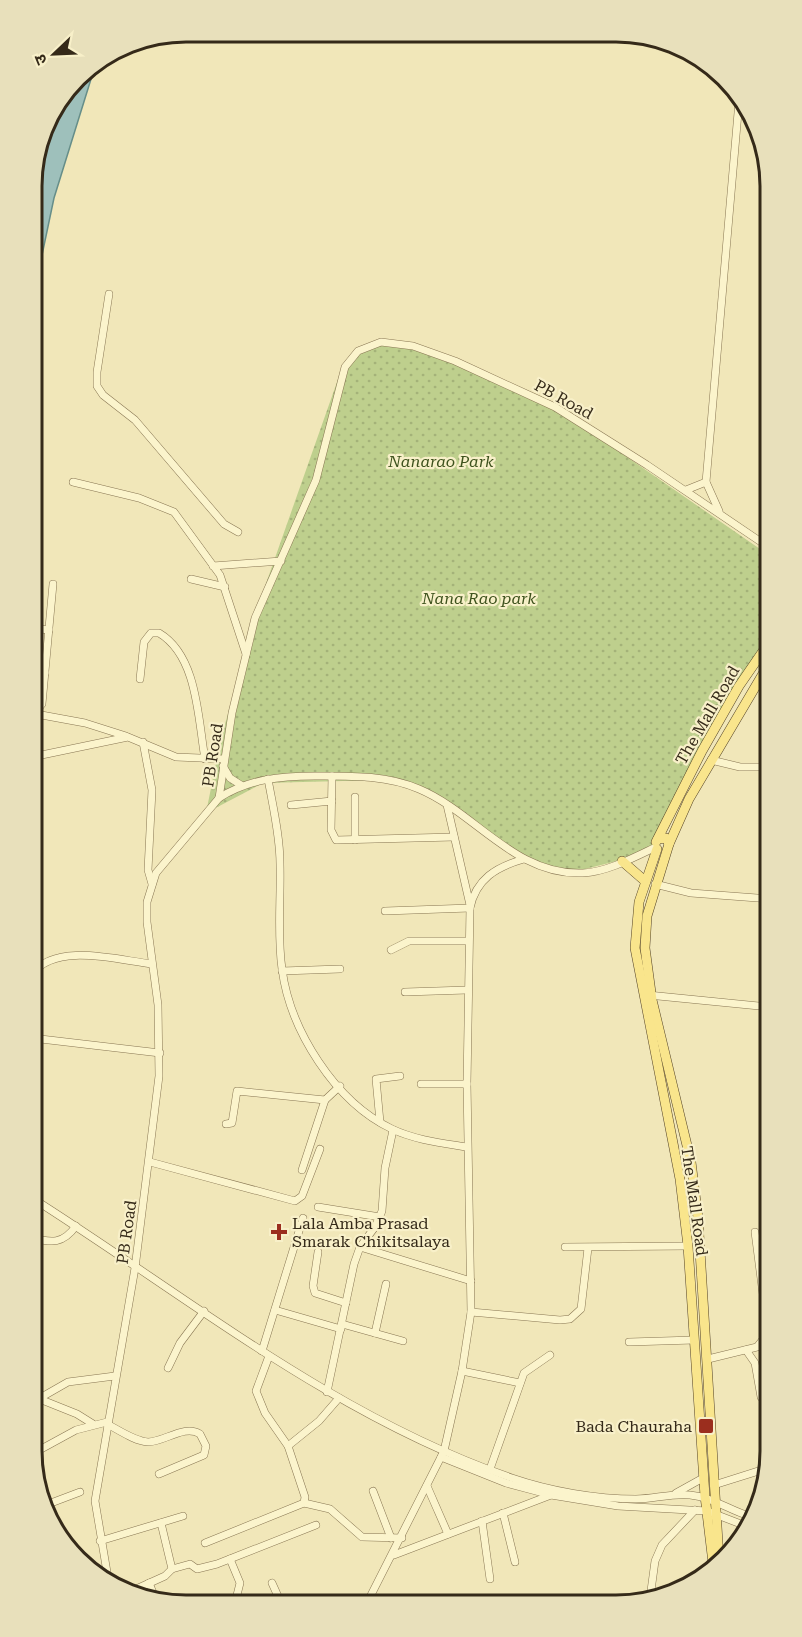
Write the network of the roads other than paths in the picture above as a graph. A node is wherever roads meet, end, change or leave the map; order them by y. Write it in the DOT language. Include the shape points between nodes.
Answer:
graph roads {
  1 [pos="738,110"];
  2 [pos="109,294"];
  3 [pos="73,482"];
  4 [pos="706,482"];
  5 [pos="686,490"];
  6 [pos="720,513"];
  7 [pos="238,532"];
  8 [pos="760,541"];
  9 [pos="281,561"];
  10 [pos="213,566"];
  11 [pos="190,579"];
  12 [pos="53,584"];
  13 [pos="225,587"];
  14 [pos="42,629"];
  15 [pos="48,630"];
  16 [pos="247,656"];
  17 [pos="760,656"];
  18 [pos="42,672"];
  19 [pos="45,672"];
  20 [pos="140,679"];
  21 [pos="760,679"];
  22 [pos="42,697"];
  23 [pos="42,716"];
  24 [pos="128,737"];
  25 [pos="143,742"];
  26 [pos="42,756"];
  27 [pos="205,759"];
  28 [pos="711,760"];
  29 [pos="223,763"];
  30 [pos="760,767"];
  31 [pos="332,776"];
  32 [pos="268,779"];
  33 [pos="241,785"];
  34 [pos="355,797"];
  35 [pos="219,798"];
  36 [pos="332,801"];
  37 [pos="291,805"];
  38 [pos="447,805"];
  39 [pos="454,837"];
  40 [pos="355,840"];
  41 [pos="661,846"];
  42 [pos="524,860"];
  43 [pos="622,861"];
  44 [pos="645,881"];
  45 [pos="152,884"];
  46 [pos="655,884"];
  47 [pos="760,898"];
  48 [pos="470,907"];
  49 [pos="385,911"];
  50 [pos="468,941"];
  51 [pos="391,950"];
  52 [pos="42,963"];
  53 [pos="152,964"];
  54 [pos="340,969"];
  55 [pos="282,971"];
  56 [pos="467,990"];
  57 [pos="405,992"];
  58 [pos="647,995"];
  59 [pos="760,1006"];
  60 [pos="42,1039"];
  61 [pos="160,1053"];
  62 [pos="400,1076"];
  63 [pos="421,1084"];
  64 [pos="466,1084"];
  65 [pos="340,1086"];
  66 [pos="325,1100"];
  67 [pos="380,1122"];
  68 [pos="226,1124"];
  69 [pos="393,1130"];
  70 [pos="467,1147"];
  71 [pos="320,1149"];
  72 [pos="150,1162"];
  73 [pos="302,1170"];
  74 [pos="693,1178"];
  75 [pos="680,1179"];
  76 [pos="42,1206"];
  77 [pos="318,1207"];
  78 [pos="380,1217"];
  79 [pos="303,1218"];
  80 [pos="76,1226"];
  81 [pos="755,1232"];
  82 [pos="42,1239"];
  83 [pos="688,1246"];
  84 [pos="360,1247"];
  85 [pos="566,1247"];
  86 [pos="588,1248"];
  87 [pos="318,1252"];
  88 [pos="135,1268"];
  89 [pos="760,1271"];
  90 [pos="471,1281"];
  91 [pos="386,1284"];
  92 [pos="346,1303"];
  93 [pos="275,1310"];
  94 [pos="204,1311"];
  95 [pos="471,1312"];
  96 [pos="341,1327"];
  97 [pos="375,1333"];
  98 [pos="694,1340"];
  99 [pos="404,1341"];
  100 [pos="629,1342"];
  101 [pos="760,1343"];
  102 [pos="746,1350"];
  103 [pos="262,1351"];
  104 [pos="550,1355"];
  105 [pos="269,1356"];
  106 [pos="708,1359"];
  107 [pos="168,1368"];
  108 [pos="462,1371"];
  109 [pos="115,1376"];
  110 [pos="520,1383"];
  111 [pos="760,1391"];
  112 [pos="327,1392"];
  113 [pos="42,1397"];
  114 [pos="339,1398"];
  115 [pos="42,1399"];
  116 [pos="107,1423"];
  117 [pos="93,1424"];
  118 [pos="288,1446"];
  119 [pos="42,1449"];
  120 [pos="443,1454"];
  121 [pos="489,1469"];
  122 [pos="758,1471"];
  123 [pos="159,1474"];
  124 [pos="703,1478"];
  125 [pos="714,1485"];
  126 [pos="427,1486"];
  127 [pos="373,1491"];
  128 [pos="80,1492"];
  129 [pos="551,1495"];
  130 [pos="668,1496"];
  131 [pos="710,1499"];
  132 [pos="52,1503"];
  133 [pos="304,1503"];
  134 [pos="695,1510"];
  135 [pos="503,1513"];
  136 [pos="711,1514"];
  137 [pos="745,1514"];
  138 [pos="183,1516"];
  139 [pos="482,1521"];
  140 [pos="160,1523"];
  141 [pos="316,1524"];
  142 [pos="740,1524"];
  143 [pos="448,1534"];
  144 [pos="391,1538"];
  145 [pos="402,1538"];
  146 [pos="100,1541"];
  147 [pos="205,1543"];
  148 [pos="718,1553"];
  149 [pos="394,1555"];
  150 [pos="713,1557"];
  151 [pos="230,1559"];
  152 [pos="515,1562"];
  153 [pos="172,1569"];
  154 [pos="107,1571"];
  155 [pos="489,1579"];
  156 [pos="149,1583"];
  157 [pos="272,1583"];
  158 [pos="140,1587"];
  159 [pos="651,1590"];
  160 [pos="152,1591"];
  161 [pos="237,1595"];
  162 [pos="277,1595"];
  163 [pos="371,1595"];
  1 -- 4 [label="street"];
  2 -- 7 [label="street" via="97,386 135,420 224,524"];
  3 -- 10 [label="street" via="166,507 178,516"];
  4 -- 5 [label="street"];
  4 -- 6 [label="street"];
  5 -- 6 [label="street, PB Road"];
  5 -- 9 [label="street, PB Road" via="555,407 509,384 430,351 381,342 358,351 345,367 316,480"];
  6 -- 8 [label="street, PB Road"];
  9 -- 10 [label="street"];
  9 -- 16 [label="street, PB Road" via="255,618"];
  10 -- 13 [label="street"];
  11 -- 13 [label="street"];
  12 -- 15 [label="street"];
  13 -- 16 [label="street"];
  14 -- 15 [label="street"];
  15 -- 19 [label="street"];
  16 -- 29 [label="street, PB Road"];
  17 -- 41 [label="main road, The Mall Road" via="708,741"];
  18 -- 19 [label="street"];
  19 -- 22 [label="street"];
  20 -- 27 [label="street" via="144,642 151,633 159,633 176,648 188,672"];
  21 -- 28 [label="main road, The Mall Road"];
  23 -- 24 [label="street" via="85,723"];
  24 -- 25 [label="street"];
  24 -- 26 [label="street"];
  25 -- 27 [label="street" via="176,758"];
  25 -- 45 [label="street" via="152,790 148,870"];
  27 -- 29 [label="street"];
  28 -- 30 [label="street"];
  28 -- 41 [label="main road, The Mall Road"];
  29 -- 33 [label="street" via="227,775"];
  29 -- 35 [label="street, PB Road"];
  31 -- 32 [label="street"];
  31 -- 36 [label="street"];
  31 -- 38 [label="street" via="397,782 420,789"];
  32 -- 33 [label="street"];
  32 -- 55 [label="street" via="280,863"];
  33 -- 35 [label="street"];
  34 -- 40 [label="street"];
  35 -- 45 [label="street, PB Road" via="176,847"];
  36 -- 37 [label="street"];
  36 -- 40 [label="street" via="333,838"];
  38 -- 39 [label="street"];
  38 -- 42 [label="street"];
  39 -- 40 [label="street"];
  39 -- 48 [label="street"];
  41 -- 43 [label="street"];
  41 -- 44 [label="main road, The Mall Road"];
  41 -- 46 [label="main road, The Mall Road"];
  42 -- 43 [label="street" via="580,873"];
  42 -- 48 [label="street" via="505,865 482,880"];
  43 -- 44 [label="main road"];
  44 -- 58 [label="main road, The Mall Road" via="635,934"];
  45 -- 53 [label="street, PB Road" via="147,902"];
  46 -- 47 [label="street" via="691,893"];
  46 -- 58 [label="main road, The Mall Road" via="645,932"];
  48 -- 49 [label="street"];
  48 -- 50 [label="street"];
  50 -- 51 [label="street" via="409,941"];
  50 -- 56 [label="street"];
  52 -- 53 [label="street" via="67,955"];
  53 -- 61 [label="street, PB Road"];
  54 -- 55 [label="street"];
  55 -- 65 [label="street" via="293,1017 302,1036"];
  56 -- 57 [label="street"];
  56 -- 64 [label="street"];
  58 -- 59 [label="street"];
  58 -- 74 [label="main road, The Mall Road"];
  58 -- 75 [label="main road, The Mall Road"];
  60 -- 61 [label="street"];
  61 -- 72 [label="street, PB Road"];
  62 -- 67 [label="street" via="376,1079"];
  63 -- 64 [label="street"];
  64 -- 70 [label="street"];
  65 -- 66 [label="street"];
  65 -- 67 [label="street"];
  66 -- 68 [label="street" via="241,1090 235,1096 232,1122"];
  66 -- 73 [label="street"];
  67 -- 69 [label="street"];
  69 -- 70 [label="street"];
  69 -- 78 [label="street"];
  70 -- 90 [label="street"];
  71 -- 72 [label="street" via="302,1196 295,1201"];
  72 -- 88 [label="street, PB Road"];
  74 -- 75 [label="street"];
  74 -- 106 [label="main road, The Mall Road" via="703,1259"];
  75 -- 83 [label="main road, The Mall Road"];
  76 -- 80 [label="street"];
  77 -- 78 [label="street"];
  78 -- 84 [label="street"];
  79 -- 93 [label="street"];
  80 -- 82 [label="street" via="59,1241"];
  80 -- 88 [label="street"];
  81 -- 89 [label="street"];
  83 -- 86 [label="street"];
  83 -- 98 [label="main road, The Mall Road"];
  84 -- 90 [label="street"];
  84 -- 92 [label="street"];
  85 -- 86 [label="street"];
  86 -- 95 [label="street" via="581,1309 570,1319"];
  87 -- 92 [label="street" via="315,1293"];
  88 -- 94 [label="street"];
  88 -- 109 [label="street, PB Road"];
  90 -- 95 [label="street"];
  91 -- 97 [label="street"];
  92 -- 96 [label="street"];
  93 -- 96 [label="street"];
  93 -- 103 [label="street"];
  94 -- 103 [label="street"];
  94 -- 107 [label="street" via="180,1343"];
  95 -- 108 [label="street"];
  96 -- 97 [label="street"];
  96 -- 112 [label="street"];
  97 -- 99 [label="street"];
  98 -- 100 [label="street"];
  98 -- 124 [label="main road, The Mall Road"];
  101 -- 102 [label="street"];
  102 -- 106 [label="street"];
  102 -- 111 [label="street" via="755,1363"];
  103 -- 105 [label="street"];
  104 -- 110 [label="street" via="526,1370"];
  105 -- 112 [label="street"];
  105 -- 118 [label="street" via="255,1391"];
  106 -- 125 [label="main road, The Mall Road"];
  108 -- 110 [label="street"];
  108 -- 120 [label="street"];
  109 -- 113 [label="street" via="68,1382"];
  109 -- 116 [label="street, PB Road"];
  110 -- 121 [label="street"];
  112 -- 114 [label="street"];
  114 -- 118 [label="street" via="319,1421"];
  114 -- 120 [label="street"];
  115 -- 117 [label="street"];
  116 -- 117 [label="street"];
  116 -- 123 [label="street" via="143,1441 190,1431 200,1434 207,1450 204,1455"];
  116 -- 146 [label="street, PB Road" via="95,1501"];
  117 -- 119 [label="street"];
  118 -- 133 [label="street"];
  120 -- 121 [label="street"];
  120 -- 126 [label="street"];
  120 -- 129 [label="street" via="506,1483"];
  121 -- 130 [label="street" via="584,1494 637,1499"];
  122 -- 125 [label="street"];
  124 -- 130 [label="street"];
  124 -- 131 [label="main road, The Mall Road"];
  125 -- 131 [label="main road, The Mall Road"];
  126 -- 143 [label="street"];
  126 -- 145 [label="street"];
  127 -- 144 [label="street"];
  128 -- 132 [label="street"];
  129 -- 134 [label="street" via="618,1506"];
  129 -- 135 [label="street"];
  130 -- 131 [label="street" via="684,1494"];
  131 -- 136 [label="main road, The Mall Road"];
  131 -- 137 [label="street"];
  133 -- 144 [label="street" via="330,1509 362,1537"];
  133 -- 147 [label="street"];
  134 -- 136 [label="street"];
  134 -- 159 [label="street" via="662,1545 655,1561"];
  135 -- 139 [label="street"];
  135 -- 152 [label="street"];
  136 -- 142 [label="street"];
  136 -- 148 [label="main road, The Mall Road"];
  136 -- 150 [label="main road, The Mall Road"];
  138 -- 140 [label="street"];
  139 -- 143 [label="street"];
  139 -- 155 [label="street"];
  140 -- 146 [label="street"];
  140 -- 153 [label="street"];
  141 -- 151 [label="street"];
  143 -- 149 [label="street"];
  144 -- 145 [label="street"];
  145 -- 149 [label="street"];
  146 -- 154 [label="street, PB Road"];
  149 -- 163 [label="street"];
  151 -- 153 [label="street" via="196,1569 190,1564"];
  151 -- 161 [label="street" via="240,1583"];
  153 -- 156 [label="street"];
  156 -- 158 [label="street"];
  156 -- 160 [label="street"];
  157 -- 162 [label="street"];
}
